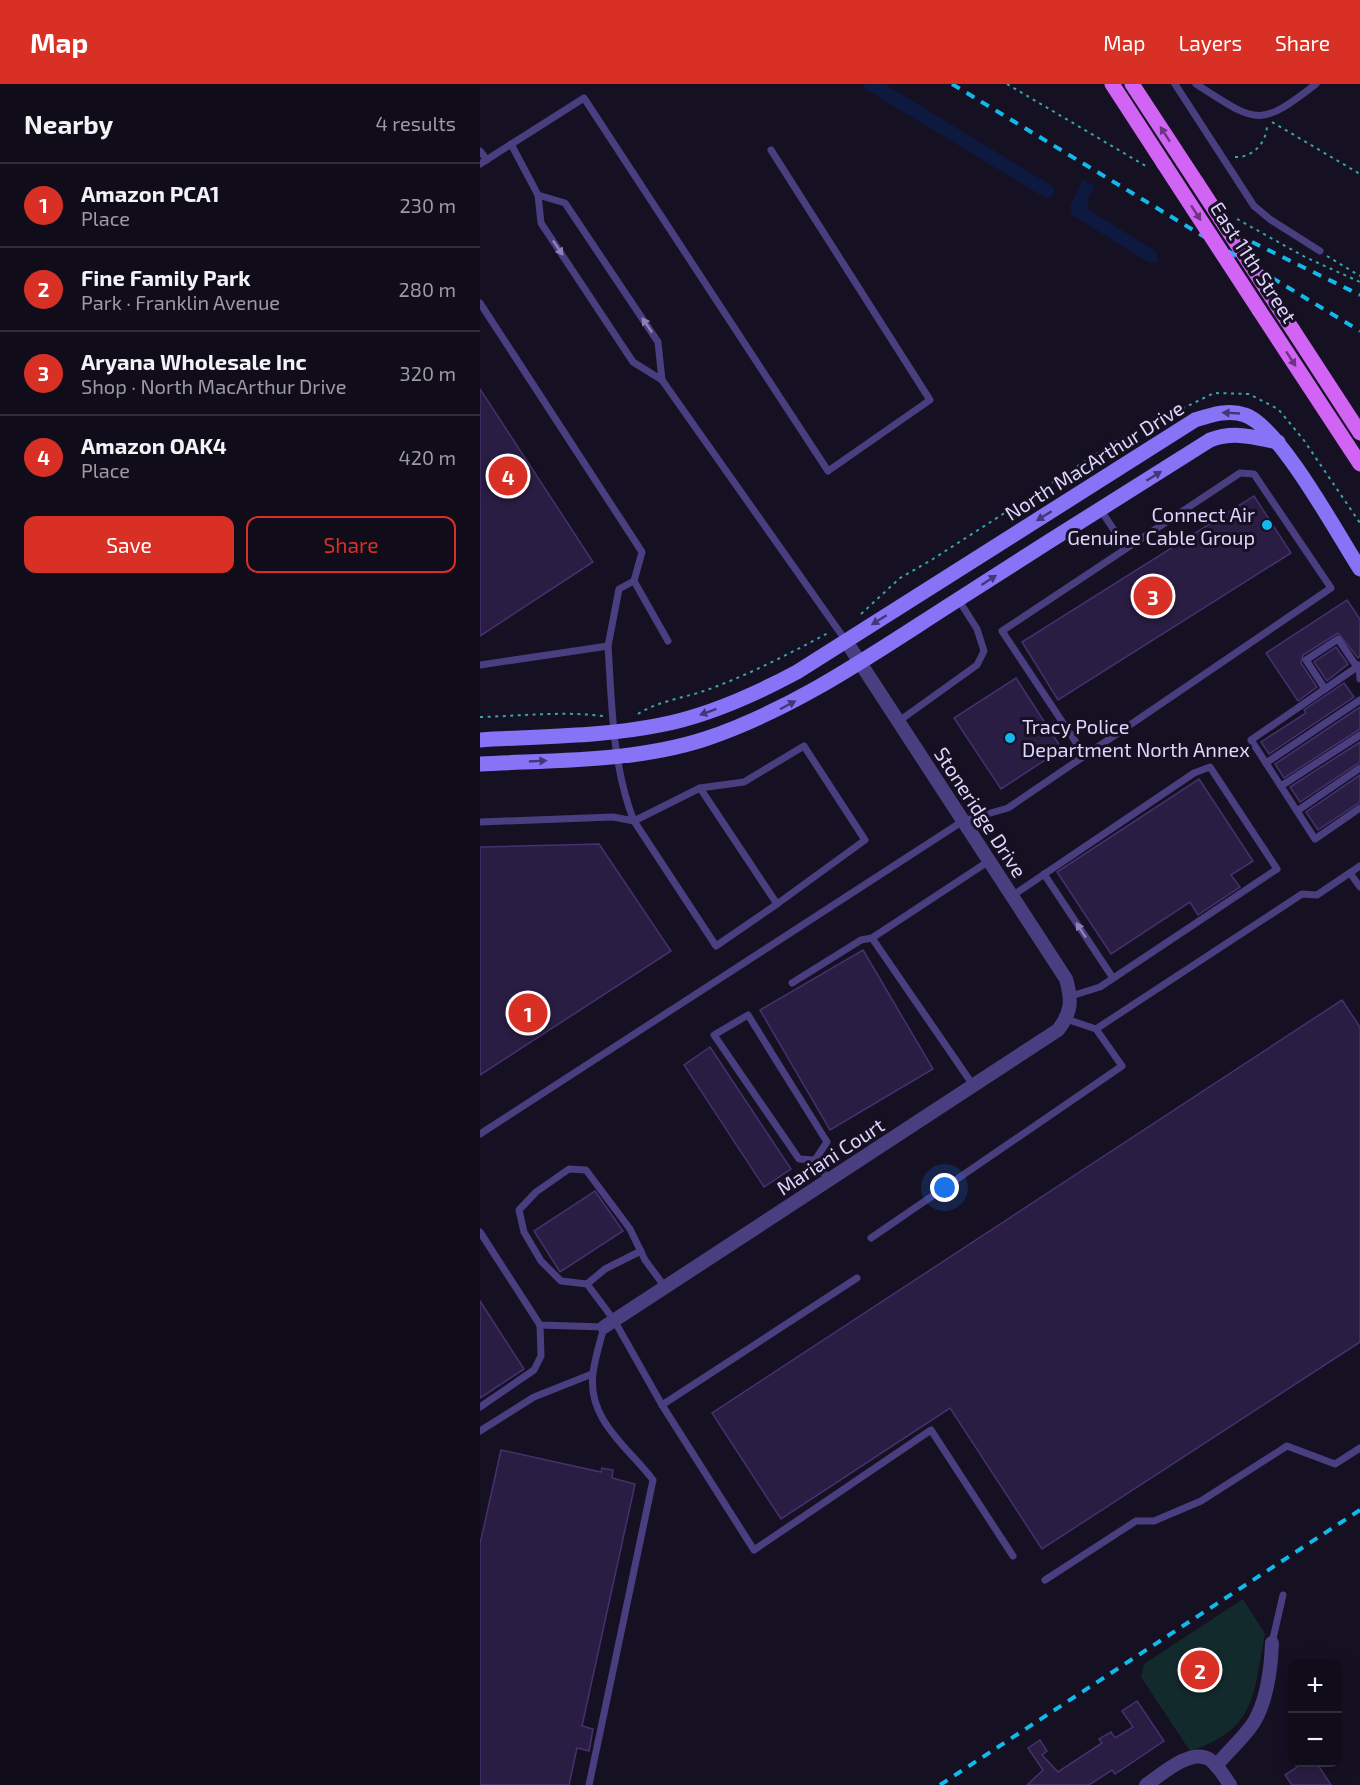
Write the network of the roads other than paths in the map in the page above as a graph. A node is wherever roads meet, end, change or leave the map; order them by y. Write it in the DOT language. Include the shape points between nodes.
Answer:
graph roads {
  1 [pos="1112,84"];
  2 [pos="1132,84"];
  3 [pos="1175,84"];
  4 [pos="1196,84"];
  5 [pos="1316,84"];
  6 [pos="511,144"];
  7 [pos="771,150"];
  8 [pos="480,151"];
  9 [pos="483,162"];
  10 [pos="538,195"];
  11 [pos="1320,251"];
  12 [pos="480,303"];
  13 [pos="662,380"];
  14 [pos="1360,433"];
  15 [pos="1278,442"];
  16 [pos="1360,464"];
  17 [pos="1100,509"];
  18 [pos="1126,548"];
  19 [pos="1360,569"];
  20 [pos="634,581"];
  21 [pos="958,599"];
  22 [pos="668,641"];
  23 [pos="846,641"];
  24 [pos="609,646"];
  25 [pos="860,662"];
  26 [pos="480,665"];
  27 [pos="1358,666"];
  28 [pos="1360,680"];
  29 [pos="1325,689"];
  30 [pos="1360,700"];
  31 [pos="899,721"];
  32 [pos="614,731"];
  33 [pos="1360,735"];
  34 [pos="480,740"];
  35 [pos="617,756"];
  36 [pos="1085,756"];
  37 [pos="1266,763"];
  38 [pos="480,764"];
  39 [pos="1360,768"];
  40 [pos="1281,786"];
  41 [pos="700,788"];
  42 [pos="1360,808"];
  43 [pos="1297,811"];
  44 [pos="634,821"];
  45 [pos="963,821"];
  46 [pos="480,822"];
  47 [pos="989,861"];
  48 [pos="1360,866"];
  49 [pos="1350,873"];
  50 [pos="1044,874"];
  51 [pos="1360,887"];
  52 [pos="1012,896"];
  53 [pos="777,904"];
  54 [pos="872,938"];
  55 [pos="1113,978"];
  56 [pos="792,983"];
  57 [pos="1069,1009"];
  58 [pos="1096,1029"];
  59 [pos="973,1085"];
  60 [pos="480,1134"];
  61 [pos="815,1160"];
  62 [pos="829,1180"];
  63 [pos="480,1232"];
  64 [pos="871,1238"];
  65 [pos="641,1251"];
  66 [pos="857,1278"];
  67 [pos="587,1284"];
  68 [pos="665,1287"];
  69 [pos="609,1324"];
  70 [pos="540,1325"];
  71 [pos="592,1374"];
  72 [pos="662,1405"];
  73 [pos="480,1407"];
  74 [pos="480,1431"];
  75 [pos="1360,1448"];
  76 [pos="1013,1556"];
  77 [pos="1045,1580"];
  78 [pos="1283,1595"];
  79 [pos="1272,1643"];
  80 [pos="1216,1766"];
  81 [pos="589,1785"];
  82 [pos="1146,1785"];
  83 [pos="1230,1785"];
  1 -- 16 [label="main road, East 11th Street, one-way, bridge"];
  14 -- 2 [label="main road, East 11th Street, one-way, bridge"];
  3 -- 11 [label="lane" via="1259,211"];
  4 -- 5 [label="lane" via="1241,111 1266,117"];
  6 -- 7 [label="lane" via="584,98 828,471 930,400"];
  6 -- 9 [label="lane"];
  6 -- 10 [label="lane"];
  8 -- 9 [label="lane"];
  10 -- 13 [label="lane, one-way" via="541,223 633,362"];
  13 -- 10 [label="lane, one-way" via="658,342 565,203"];
  12 -- 20 [label="lane" via="642,552"];
  13 -- 23 [label="lane"];
  17 -- 15 [label="main road, one-way" via="1224,435"];
  15 -- 19 [label="main road"];
  15 -- 23 [label="main road, North MacArthur Drive, one-way" via="1260,423 1243,414 1222,412 1195,420"];
  17 -- 18 [label="lane"];
  21 -- 17 [label="main road, one-way"];
  18 -- 36 [label="lane" via="1002,631"];
  18 -- 36 [label="lane" via="1239,473 1254,474 1331,588"];
  20 -- 22 [label="lane"];
  20 -- 24 [label="lane" via="619,589"];
  21 -- 25 [label="main road"];
  21 -- 31 [label="lane" via="977,629 984,651 977,665"];
  23 -- 25 [label="street, Stoneridge Drive"];
  23 -- 32 [label="main road, North MacArthur Drive, one-way" via="763,691 702,715 660,726"];
  24 -- 26 [label="lane"];
  24 -- 32 [label="lane"];
  25 -- 31 [label="street, Stoneridge Drive"];
  35 -- 25 [label="main road, one-way" via="715,735 774,712"];
  27 -- 28 [label="lane"];
  27 -- 29 [label="lane"];
  27 -- 29 [label="lane" via="1338,639 1306,660"];
  29 -- 37 [label="lane" via="1251,740"];
  30 -- 37 [label="lane"];
  31 -- 45 [label="street, Stoneridge Drive"];
  32 -- 34 [label="main road, North MacArthur Drive"];
  32 -- 35 [label="lane"];
  33 -- 40 [label="lane"];
  38 -- 35 [label="main road, one-way"];
  35 -- 44 [label="lane" via="624,796"];
  36 -- 45 [label="lane" via="1008,808"];
  37 -- 40 [label="lane"];
  39 -- 43 [label="lane"];
  40 -- 43 [label="lane"];
  41 -- 44 [label="lane"];
  41 -- 53 [label="lane"];
  41 -- 53 [label="lane" via="744,782 804,746 865,840"];
  42 -- 43 [label="lane" via="1315,839"];
  44 -- 46 [label="lane" via="613,817"];
  44 -- 53 [label="lane" via="716,945"];
  45 -- 47 [label="street, Stoneridge Drive"];
  45 -- 60 [label="lane"];
  47 -- 52 [label="street, Stoneridge Drive"];
  47 -- 54 [label="lane"];
  48 -- 49 [label="lane"];
  49 -- 51 [label="lane"];
  49 -- 58 [label="lane" via="1317,894 1302,894"];
  50 -- 52 [label="lane"];
  55 -- 50 [label="lane, one-way"];
  50 -- 55 [label="lane" via="1194,773 1210,767 1277,869"];
  52 -- 57 [label="street, Stoneridge Drive" via="1066,979"];
  54 -- 56 [label="lane" via="861,940"];
  54 -- 59 [label="lane"];
  55 -- 57 [label="lane"];
  57 -- 58 [label="lane"];
  57 -- 59 [label="street, Mariani Court" via="1058,1030"];
  58 -- 64 [label="lane" via="1122,1066"];
  59 -- 62 [label="street, Mariani Court"];
  61 -- 61 [label="lane" via="799,1159 714,1035 748,1015 827,1142"];
  61 -- 62 [label="lane"];
  62 -- 68 [label="street, Mariani Court"];
  63 -- 70 [label="lane"];
  65 -- 67 [label="lane" via="605,1269"];
  65 -- 67 [label="lane" via="630,1229 586,1170 569,1169 536,1192 519,1210 524,1232 541,1261 561,1281"];
  65 -- 68 [label="lane"];
  66 -- 72 [label="lane"];
  67 -- 69 [label="lane"];
  68 -- 69 [label="street, Mariani Court"];
  69 -- 70 [label="lane"];
  69 -- 71 [label="lane"];
  69 -- 72 [label="lane"];
  70 -- 73 [label="lane" via="541,1356 534,1370"];
  71 -- 74 [label="lane" via="534,1397"];
  71 -- 81 [label="lane" via="596,1408 610,1433 653,1480"];
  72 -- 76 [label="lane" via="754,1550 931,1430"];
  75 -- 77 [label="lane" via="1335,1464 1287,1446 1201,1501 1154,1521 1136,1521"];
  78 -- 79 [label="lane"];
  79 -- 80 [label="street" via="1272,1660 1254,1722"];
  80 -- 82 [label="street" via="1208,1758 1197,1756"];
  80 -- 83 [label="street"];
}
